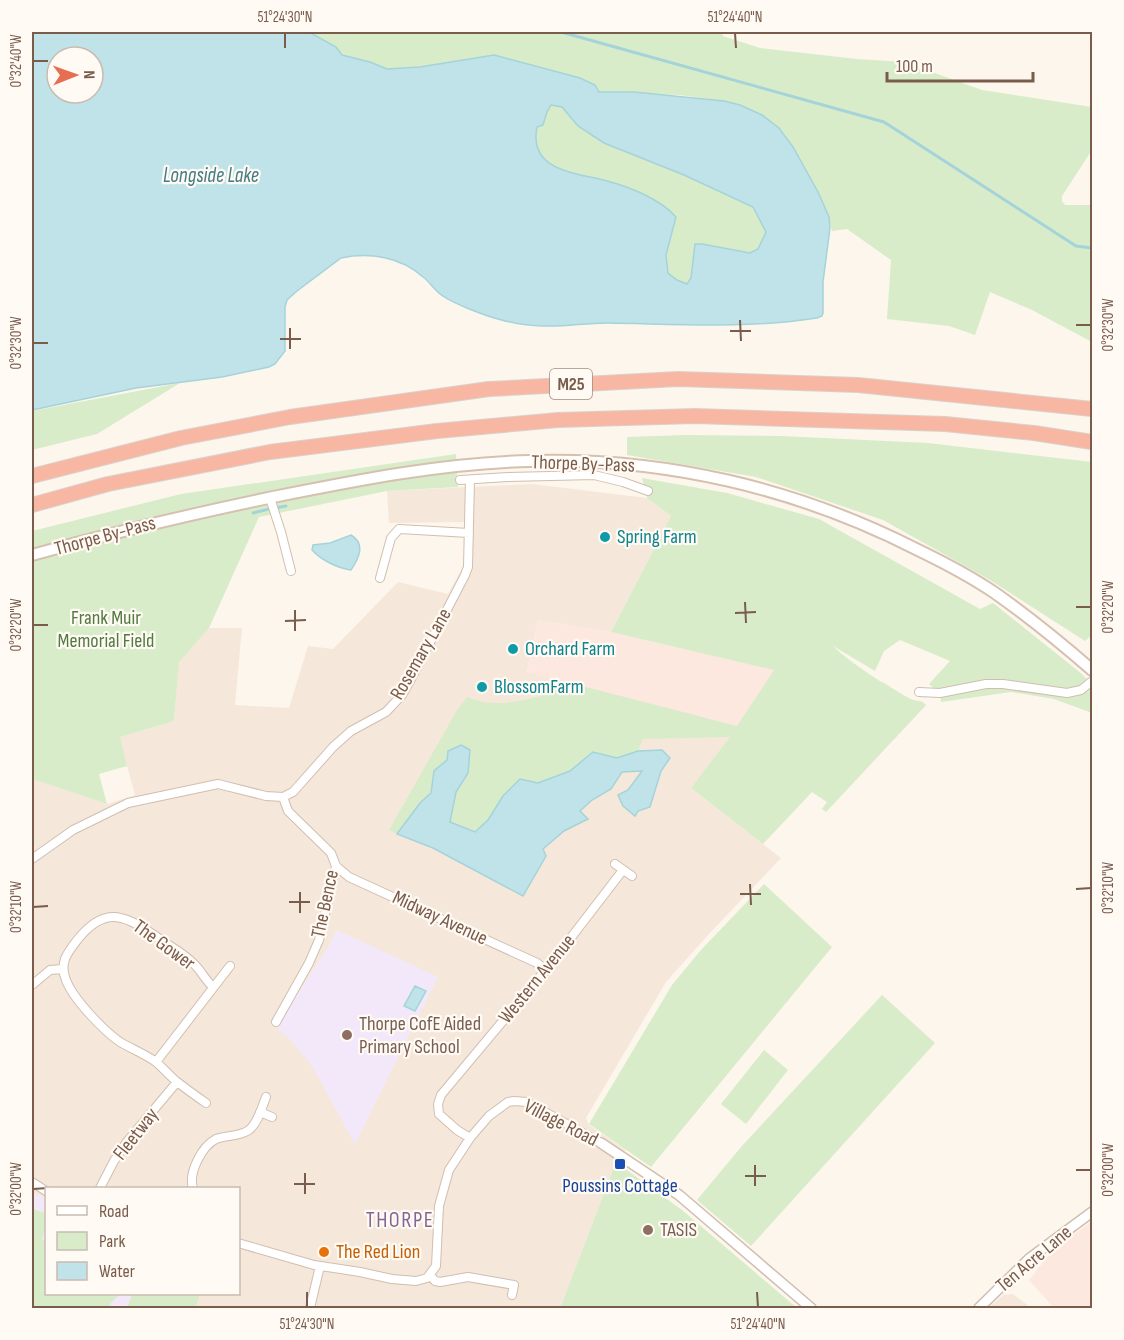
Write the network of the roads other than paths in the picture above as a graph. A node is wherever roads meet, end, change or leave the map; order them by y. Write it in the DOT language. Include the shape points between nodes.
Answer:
graph roads {
  1 [pos="1092,409"];
  2 [pos="1092,442"];
  3 [pos="32,468"];
  4 [pos="55,469"];
  5 [pos="32,476"];
  6 [pos="460,480"];
  7 [pos="470,480"];
  8 [pos="648,491"];
  9 [pos="270,498"];
  10 [pos="32,505"];
  11 [pos="469,533"];
  12 [pos="32,555"];
  13 [pos="291,571"];
  14 [pos="380,578"];
  15 [pos="1092,670"];
  16 [pos="1092,681"];
  17 [pos="919,692"];
  18 [pos="283,797"];
  19 [pos="32,859"];
  20 [pos="615,864"];
  21 [pos="336,866"];
  22 [pos="623,870"];
  23 [pos="632,876"];
  24 [pos="230,966"];
  25 [pos="63,969"];
  26 [pos="545,969"];
  27 [pos="32,985"];
  28 [pos="213,987"];
  29 [pos="276,1022"];
  30 [pos="156,1062"];
  31 [pos="177,1082"];
  32 [pos="266,1096"];
  33 [pos="206,1103"];
  34 [pos="260,1112"];
  35 [pos="272,1117"];
  36 [pos="470,1138"];
  37 [pos="601,1143"];
  38 [pos="32,1182"];
  39 [pos="101,1187"];
  40 [pos="193,1187"];
  41 [pos="45,1190"];
  42 [pos="1092,1212"];
  43 [pos="240,1244"];
  44 [pos="320,1266"];
  45 [pos="430,1275"];
  46 [pos="512,1295"];
  47 [pos="310,1308"];
  48 [pos="812,1308"];
  49 [pos="979,1308"];
  1 -- 4 [label="highway, M25" via="858,385 678,379 489,389 290,417 180,438"];
  2 -- 10 [label="highway, M25" via="945,424 695,416 558,420 270,452 108,484"];
  3 -- 4 [label="highway"];
  4 -- 5 [label="highway, M25"];
  6 -- 7 [label="street"];
  7 -- 8 [label="street" via="594,475"];
  7 -- 11 [label="street, Rosemary Lane"];
  9 -- 12 [label="main road, Thorpe By-Pass"];
  9 -- 13 [label="street"];
  9 -- 15 [label="main road, Thorpe By-Pass" via="431,469 528,461 618,463 716,477 783,494 884,532 993,592"];
  11 -- 14 [label="street" via="399,528 391,538"];
  11 -- 18 [label="street, Rosemary Lane" via="465,575 402,695 386,712 351,731 293,792"];
  16 -- 17 [label="street" via="1081,690 1067,693 1003,684"];
  18 -- 19 [label="street" via="218,784 128,803 72,830"];
  18 -- 21 [label="street, The Bence" via="288,811 331,853"];
  20 -- 22 [label="street"];
  21 -- 26 [label="street, Midway Avenue" via="349,877"];
  21 -- 29 [label="street, The Bence" via="319,940"];
  22 -- 23 [label="street"];
  22 -- 26 [label="street, Western Avenue"];
  24 -- 28 [label="street"];
  25 -- 27 [label="street" via="50,970"];
  25 -- 28 [label="street, The Gower" via="65,956 83,933 105,917 117,916 141,926 194,963"];
  25 -- 30 [label="street" via="67,982 100,1026"];
  26 -- 36 [label="street, Western Avenue" via="439,1100 438,1111 443,1119"];
  28 -- 30 [label="street"];
  30 -- 31 [label="street"];
  31 -- 33 [label="street"];
  31 -- 39 [label="street, Fleetway" via="126,1143"];
  32 -- 34 [label="street"];
  34 -- 35 [label="street"];
  34 -- 40 [label="street" via="245,1132 214,1140 195,1168"];
  36 -- 37 [label="street, Village Road" via="502,1105 521,1101"];
  36 -- 45 [label="street, Village Road" via="449,1170 442,1192 436,1266"];
  37 -- 48 [label="street, Village Road" via="678,1195"];
  38 -- 41 [label="street"];
  42 -- 49 [label="street, Ten Acre Lane" via="1030,1258"];
  43 -- 44 [label="street"];
  44 -- 45 [label="street" via="405,1281 423,1280"];
  44 -- 47 [label="street"];
  45 -- 46 [label="street" via="440,1282 468,1277 514,1285"];
}
